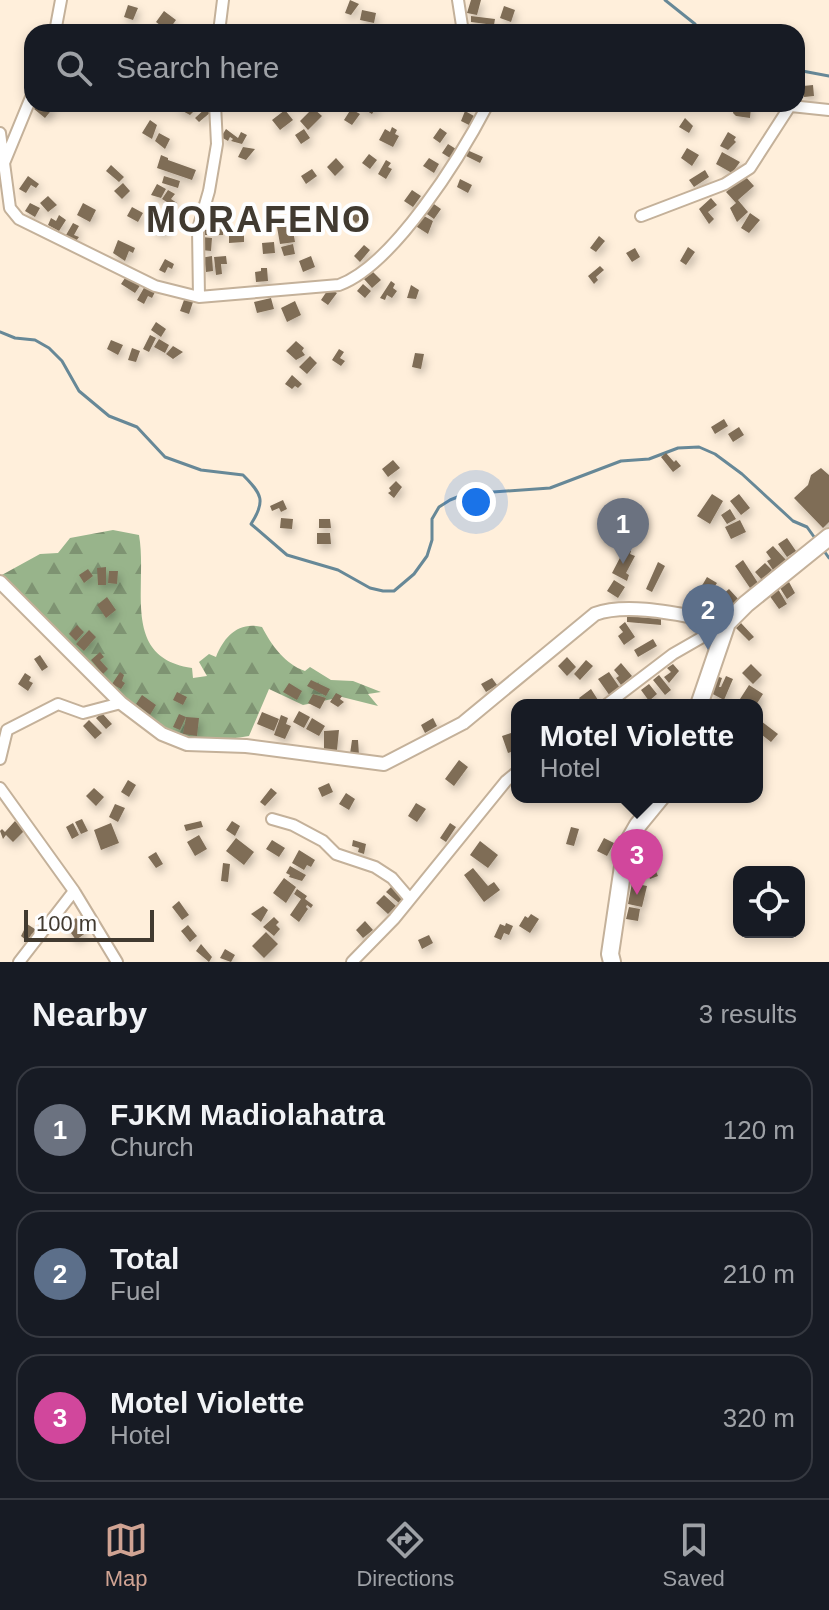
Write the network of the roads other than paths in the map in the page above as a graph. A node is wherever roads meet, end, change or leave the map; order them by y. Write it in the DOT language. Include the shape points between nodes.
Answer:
graph roads {
  1 [pos="61,0"];
  2 [pos="223,0"];
  3 [pos="458,0"];
  4 [pos="56,24"];
  5 [pos="220,24"];
  6 [pos="462,24"];
  7 [pos="805,108"];
  8 [pos="829,110"];
  9 [pos="25,112"];
  10 [pos="215,112"];
  11 [pos="484,112"];
  12 [pos="786,112"];
  13 [pos="0,133"];
  14 [pos="3,166"];
  15 [pos="641,216"];
  16 [pos="199,297"];
  17 [pos="828,538"];
  18 [pos="0,582"];
  19 [pos="727,623"];
  20 [pos="614,699"];
  21 [pos="701,699"];
  22 [pos="121,703"];
  23 [pos="0,759"];
  24 [pos="511,777"];
  25 [pos="0,788"];
  26 [pos="656,803"];
  27 [pos="272,819"];
  28 [pos="74,891"];
  29 [pos="410,899"];
  30 [pos="614,931"];
  31 [pos="19,962"];
  32 [pos="117,962"];
  33 [pos="352,962"];
  34 [pos="603,962"];
  35 [pos="612,962"];
  1 -- 4 [label="street"];
  2 -- 5 [label="street"];
  3 -- 6 [label="street"];
  7 -- 8 [label="street"];
  9 -- 14 [label="street"];
  10 -- 16 [label="street" via="217,144 198,229"];
  11 -- 16 [label="street" via="467,145 406,226 379,259 352,280"];
  12 -- 15 [label="street" via="750,168 725,184"];
  13 -- 14 [label="street"];
  14 -- 16 [label="street" via="10,208 19,219 155,286"];
  17 -- 19 [label="main road"];
  18 -- 22 [label="street"];
  19 -- 20 [label="street" via="673,654"];
  19 -- 21 [label="main road"];
  19 -- 22 [label="street" via="624,610 595,614 463,723 384,764 187,744 162,734"];
  22 -- 23 [label="street" via="83,713 58,704 7,730"];
  24 -- 29 [label="street"];
  25 -- 28 [label="street"];
  26 -- 30 [label="main road" via="626,846"];
  27 -- 29 [label="street" via="323,841 346,859 383,872"];
  28 -- 31 [label="street"];
  28 -- 32 [label="street"];
  29 -- 33 [label="street"];
  30 -- 34 [label="street" via="608,933"];
  30 -- 35 [label="main road"];
}
